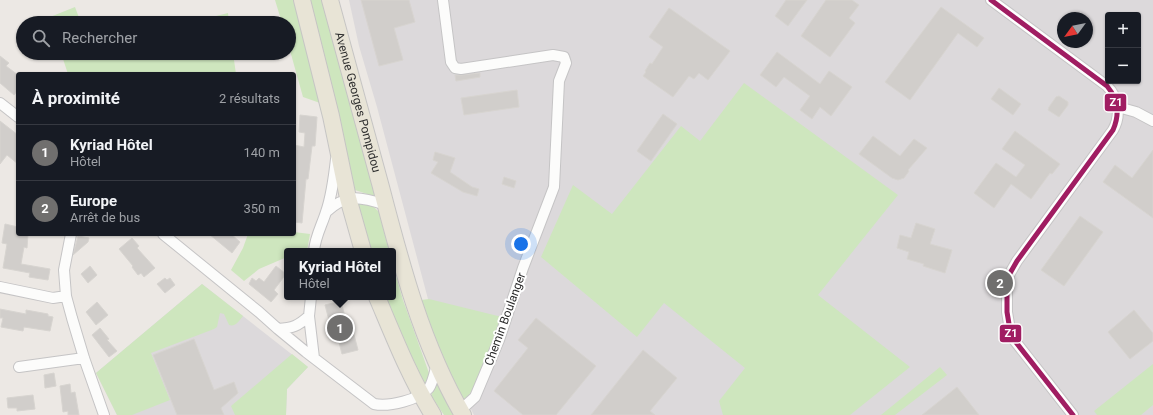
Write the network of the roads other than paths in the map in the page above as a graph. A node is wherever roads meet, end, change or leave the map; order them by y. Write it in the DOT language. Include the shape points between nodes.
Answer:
graph roads {
  1 [pos="302,0"];
  2 [pos="330,0"];
  3 [pos="443,0"];
  4 [pos="991,0"];
  5 [pos="0,103"];
  6 [pos="1118,108"];
  7 [pos="16,115"];
  8 [pos="1153,121"];
  9 [pos="337,149"];
  10 [pos="348,198"];
  11 [pos="386,205"];
  12 [pos="326,212"];
  13 [pos="71,236"];
  14 [pos="165,236"];
  15 [pos="314,248"];
  16 [pos="361,248"];
  17 [pos="0,287"];
  18 [pos="66,296"];
  19 [pos="310,300"];
  20 [pos="378,300"];
  21 [pos="309,316"];
  22 [pos="278,329"];
  23 [pos="84,358"];
  24 [pos="314,358"];
  25 [pos="437,364"];
  26 [pos="19,367"];
  27 [pos="414,397"];
  28 [pos="461,412"];
  29 [pos="104,415"];
  30 [pos="432,415"];
  31 [pos="1073,415"];
  1 -- 9 [label="main road"];
  2 -- 11 [label="main road, Avenue Georges Pompidou"];
  3 -- 28 [label="street, Chemin Boulanger" via="451,62 455,68 553,55 564,57 566,63 559,81 554,187 523,268 500,340 475,397"];
  4 -- 6 [label="street" via="1107,86"];
  5 -- 7 [label="street"];
  6 -- 8 [label="street" via="1136,112"];
  6 -- 31 [label="street" via="1113,130 1017,261 1007,284 1007,312 1011,336"];
  9 -- 10 [label="main road"];
  9 -- 12 [label="street"];
  10 -- 11 [label="street" via="360,197"];
  10 -- 12 [label="street"];
  10 -- 16 [label="main road"];
  11 -- 25 [label="main road, Avenue Georges Pompidou" via="412,296"];
  12 -- 15 [label="street"];
  13 -- 18 [label="street" via="64,270"];
  14 -- 22 [label="street"];
  17 -- 18 [label="street" via="54,298"];
  18 -- 23 [label="street"];
  19 -- 21 [label="street"];
  20 -- 27 [label="main road" via="397,345"];
  21 -- 22 [label="street" via="297,325"];
  21 -- 24 [label="street"];
  22 -- 24 [label="street"];
  23 -- 26 [label="street"];
  23 -- 29 [label="street"];
  24 -- 27 [label="street" via="374,404"];
  25 -- 27 [label="street" via="429,387"];
  25 -- 28 [label="main road, Avenue Georges Pompidou"];
  27 -- 30 [label="main road"];
}
